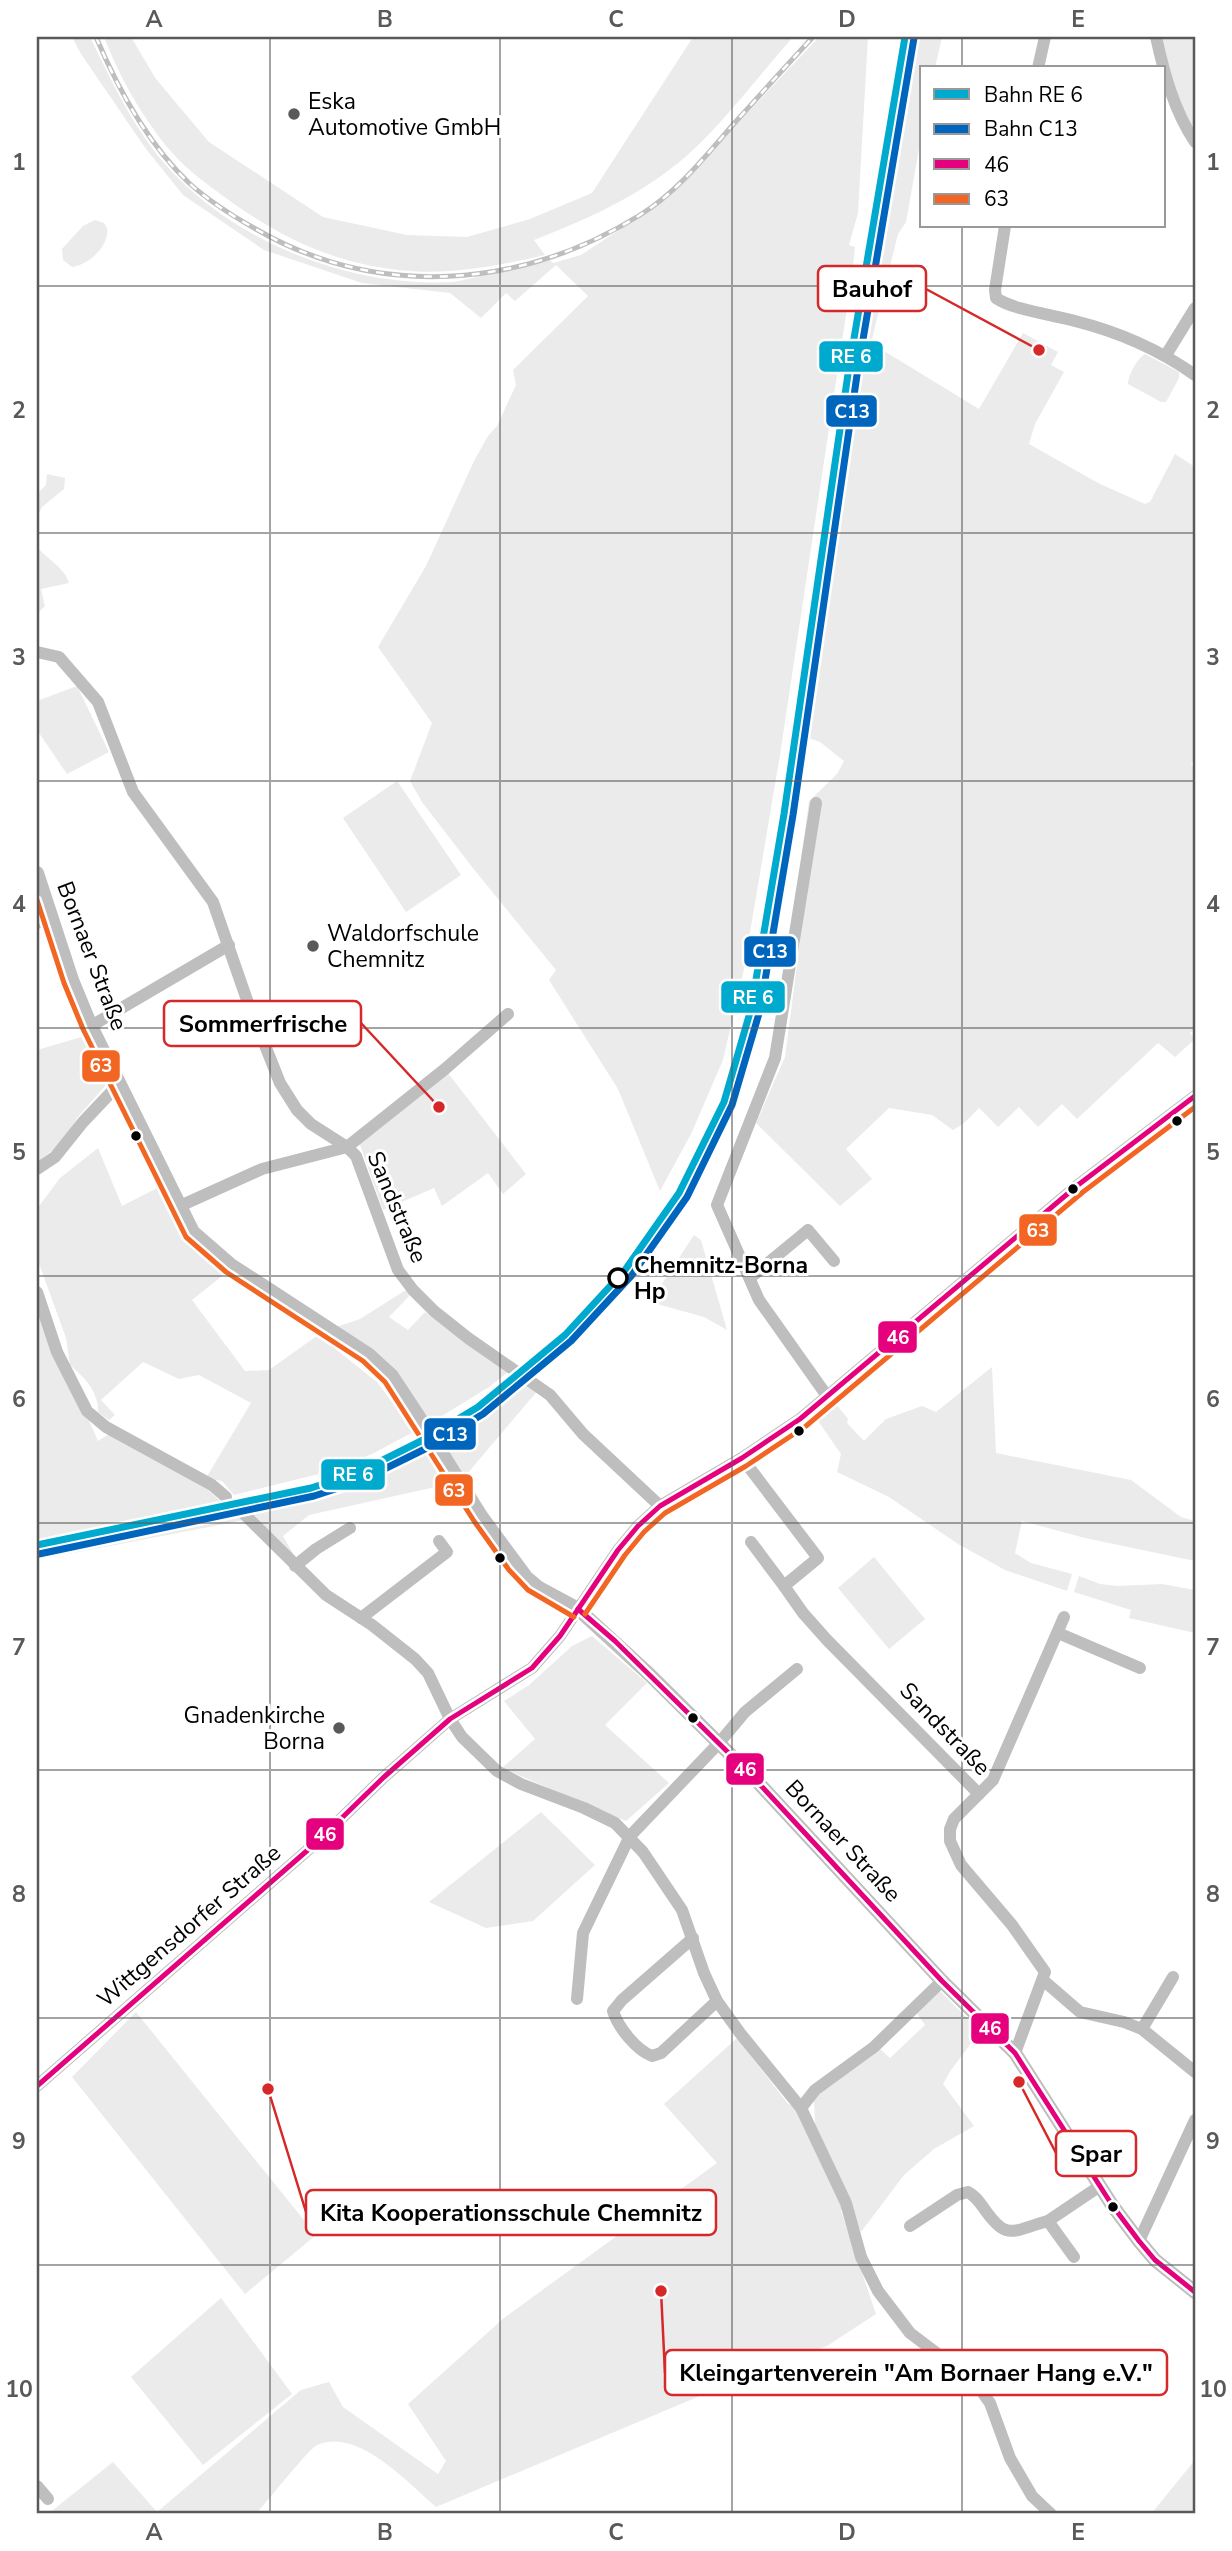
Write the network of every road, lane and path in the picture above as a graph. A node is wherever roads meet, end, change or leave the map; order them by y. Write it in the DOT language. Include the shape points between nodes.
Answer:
graph roads {
  1 [pos="1045,37"];
  2 [pos="1157,37"];
  3 [pos="1038,66"];
  4 [pos="1163,66"];
  5 [pos="1166,74"];
  6 [pos="1195,142"];
  7 [pos="1005,228"];
  8 [pos="1195,308"];
  9 [pos="1166,355"];
  10 [pos="1195,375"];
  11 [pos="37,652"];
  12 [pos="816,803"];
  13 [pos="37,873"];
  14 [pos="51,915"];
  15 [pos="37,923"];
  16 [pos="229,945"];
  17 [pos="508,1014"];
  18 [pos="91,1026"];
  19 [pos="120,1083"];
  20 [pos="1195,1096"];
  21 [pos="347,1147"];
  22 [pos="37,1169"];
  23 [pos="180,1206"];
  24 [pos="834,1261"];
  25 [pos="750,1278"];
  26 [pos="37,1293"];
  27 [pos="827,1396"];
  28 [pos="425,1426"];
  29 [pos="435,1442"];
  30 [pos="742,1458"];
  31 [pos="226,1497"];
  32 [pos="660,1506"];
  33 [pos="239,1509"];
  34 [pos="349,1528"];
  35 [pos="439,1541"];
  36 [pos="751,1542"];
  37 [pos="295,1566"];
  38 [pos="784,1586"];
  39 [pos="578,1609"];
  40 [pos="1064,1617"];
  41 [pos="361,1618"];
  42 [pos="1058,1633"];
  43 [pos="1140,1668"];
  44 [pos="797,1669"];
  45 [pos="450,1719"];
  46 [pos="719,1743"];
  47 [pos="979,1794"];
  48 [pos="630,1836"];
  49 [pos="693,1937"];
  50 [pos="1172,1977"];
  51 [pos="1043,1980"];
  52 [pos="942,1981"];
  53 [pos="577,1999"];
  54 [pos="717,2001"];
  55 [pos="1142,2029"];
  56 [pos="1015,2053"];
  57 [pos="1195,2071"];
  58 [pos="37,2086"];
  59 [pos="801,2108"];
  60 [pos="1194,2125"];
  61 [pos="1100,2186"];
  62 [pos="1048,2221"];
  63 [pos="909,2226"];
  64 [pos="1139,2241"];
  65 [pos="1074,2258"];
  66 [pos="1195,2292"];
  67 [pos="37,2486"];
  68 [pos="48,2499"];
  69 [pos="1051,2514"];
  1 -- 3 [label="street"];
  2 -- 4 [label="street"];
  5 -- 6 [label="street" via="1182,123"];
  7 -- 9 [label="street" via="996,298 1091,325"];
  8 -- 9 [label="street"];
  9 -- 10 [label="street"];
  11 -- 16 [label="street, Sandstraße" via="59,657 98,702 133,792 213,902"];
  12 -- 25 [label="street" via="775,1058 717,1205"];
  13 -- 14 [label="main road, Bornaer Straße"];
  14 -- 15 [label="street"];
  14 -- 18 [label="main road, Bornaer Straße"];
  16 -- 18 [label="street"];
  16 -- 21 [label="street, Sandstraße" via="280,1083 311,1124"];
  17 -- 21 [label="street, Sandstraße"];
  18 -- 19 [label="main road, Bornaer Straße"];
  19 -- 22 [label="street" via="55,1157"];
  19 -- 23 [label="main road, Bornaer Straße"];
  20 -- 27 [label="street, Wittgensdorfer Straße" via="1078,1185"];
  21 -- 23 [label="street, Sandstraße" via="253,1173"];
  21 -- 32 [label="street, Sandstraße" via="364,1173 398,1269 413,1290 468,1338 550,1395 583,1434"];
  23 -- 28 [label="main road, Bornaer Straße" via="193,1232 231,1265 393,1376"];
  24 -- 25 [label="street" via="808,1230"];
  25 -- 27 [label="street" via="759,1300"];
  26 -- 31 [label="street" via="57,1352 87,1411 106,1427"];
  27 -- 30 [label="street, Wittgensdorfer Straße"];
  29 -- 39 [label="main road, Bornaer Straße" via="516,1565 533,1583"];
  30 -- 32 [label="street, Wittgensdorfer Straße"];
  30 -- 38 [label="street" via="818,1558"];
  32 -- 39 [label="street, Wittgensdorfer Straße" via="618,1550"];
  33 -- 37 [label="street"];
  34 -- 37 [label="street"];
  35 -- 41 [label="street" via="447,1552"];
  36 -- 38 [label="street, Sandstraße"];
  37 -- 41 [label="street" via="326,1595"];
  38 -- 47 [label="street, Sandstraße" via="827,1640"];
  39 -- 45 [label="street, Wittgensdorfer Straße" via="531,1668"];
  39 -- 46 [label="main road, Bornaer Straße"];
  40 -- 42 [label="street"];
  41 -- 45 [label="street" via="428,1673"];
  42 -- 43 [label="street"];
  42 -- 47 [label="street" via="993,1780"];
  44 -- 46 [label="street" via="745,1712"];
  45 -- 48 [label="street" via="497,1771 584,1808"];
  45 -- 58 [label="street, Wittgensdorfer Straße"];
  46 -- 48 [label="street"];
  46 -- 52 [label="main road, Bornaer Straße"];
  47 -- 51 [label="street, Sandstraße" via="954,1819 950,1842 961,1865 1045,1972"];
  48 -- 49 [label="street" via="682,1910"];
  48 -- 53 [label="street" via="583,1933"];
  49 -- 54 [label="street"];
  49 -- 54 [label="street" via="622,2000 613,2011 617,2022 652,2056 661,2053"];
  50 -- 55 [label="street"];
  51 -- 55 [label="street, Sandstraße" via="1080,2012"];
  51 -- 56 [label="street"];
  52 -- 56 [label="main road, Bornaer Straße"];
  52 -- 59 [label="street" via="874,2047 815,2090"];
  54 -- 59 [label="street"];
  55 -- 57 [label="street, Sandstraße"];
  56 -- 61 [label="main road, Bornaer Straße"];
  59 -- 69 [label="street" via="846,2203 861,2257 878,2291 910,2333 975,2382 990,2403 1010,2458 1032,2496"];
  60 -- 64 [label="street"];
  61 -- 62 [label="street"];
  61 -- 64 [label="main road, Bornaer Straße"];
  62 -- 63 [label="street" via="1006,2231 997,2228 968,2192"];
  62 -- 65 [label="street"];
  64 -- 66 [label="main road, Bornaer Straße"];
  67 -- 68 [label="street"];
}
